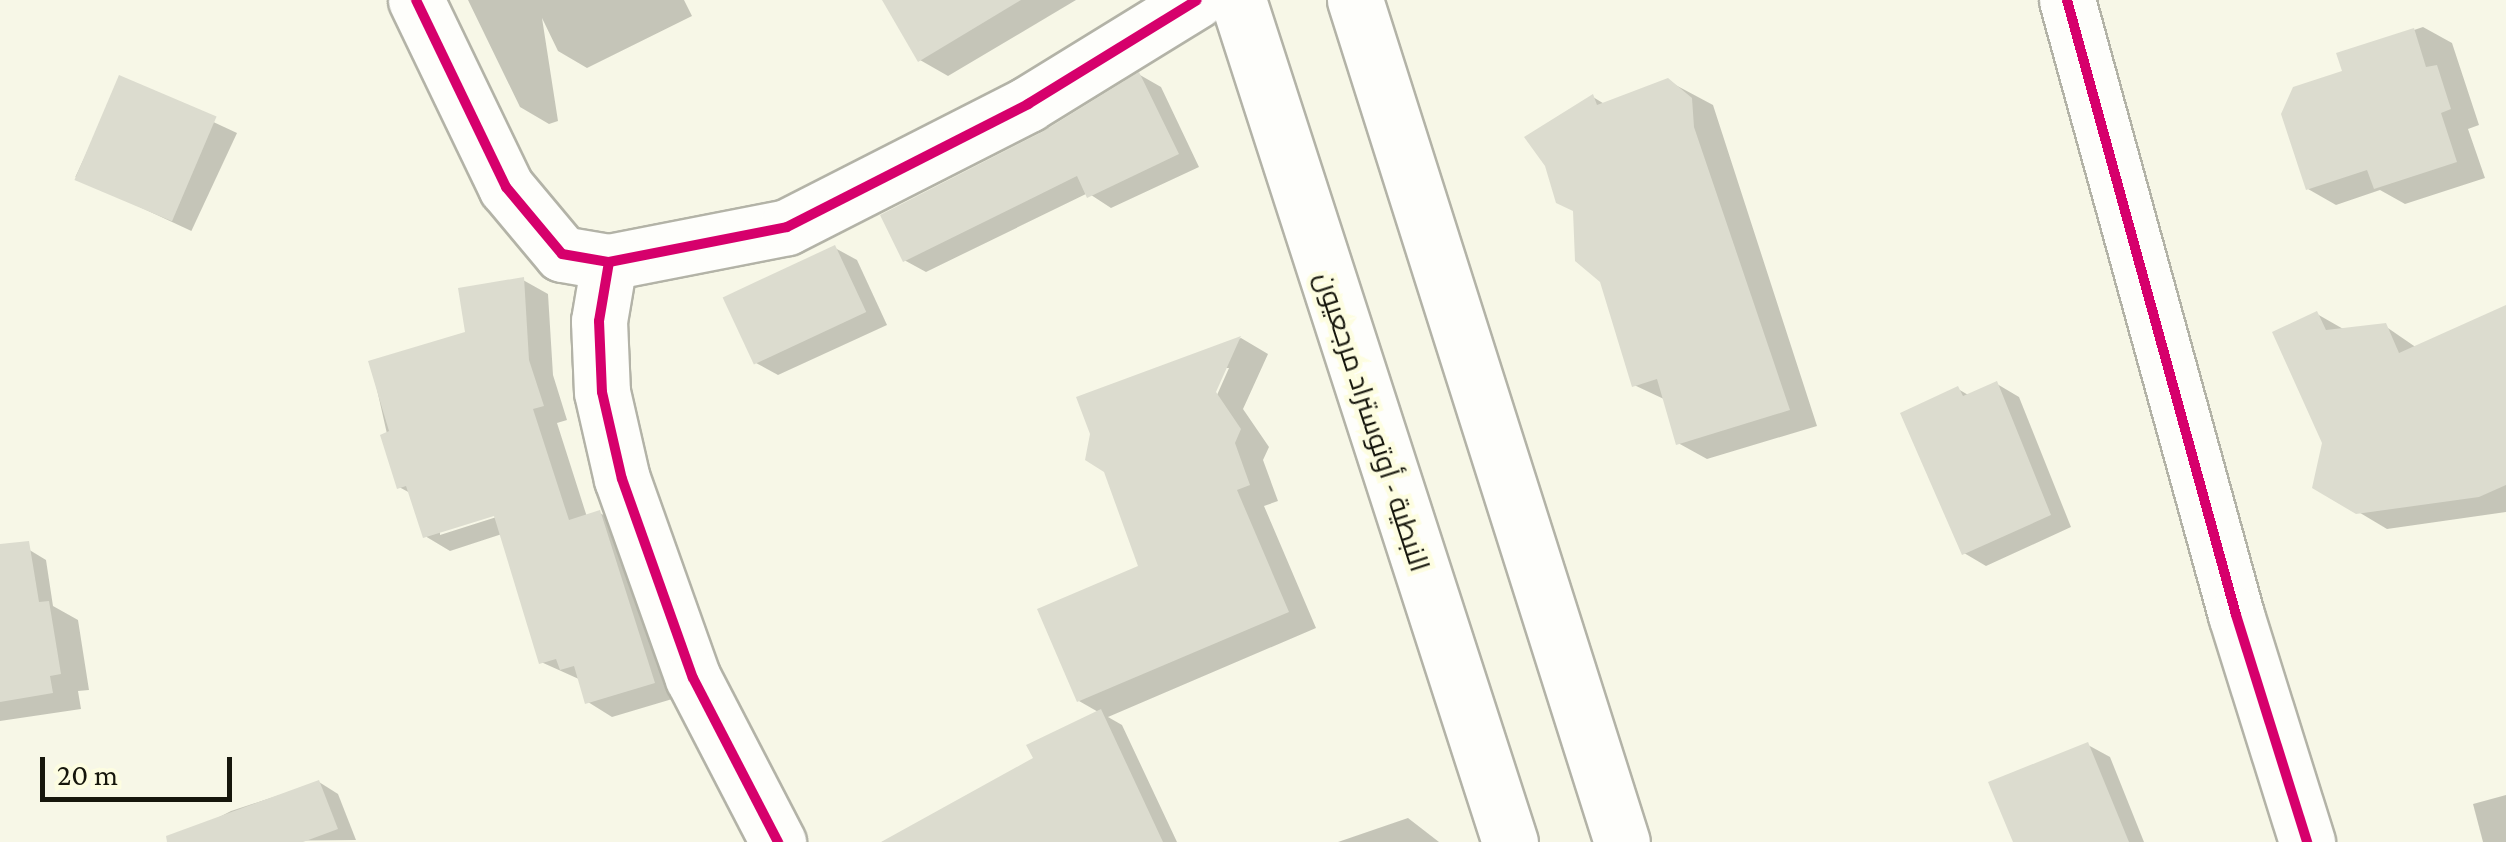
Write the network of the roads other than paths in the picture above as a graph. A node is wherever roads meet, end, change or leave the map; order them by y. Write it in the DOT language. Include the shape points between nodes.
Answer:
graph roads {
  1 [pos="416,0"];
  2 [pos="1197,0"];
  3 [pos="1238,0"];
  4 [pos="1355,0"];
  5 [pos="2068,0"];
  6 [pos="609,262"];
  7 [pos="778,842"];
  8 [pos="1510,842"];
  9 [pos="1622,842"];
  10 [pos="2307,842"];
  1 -- 6 [label="main road" via="506,187 562,254"];
  2 -- 6 [label="main road" via="1028,104 787,227"];
  3 -- 8 [label="main road, النبطية - أوتوستراد مرجعيون"];
  4 -- 9 [label="main road"];
  5 -- 10 [label="main road" via="2236,614"];
  6 -- 7 [label="main road" via="599,321 602,392 622,478 694,678"];
}
